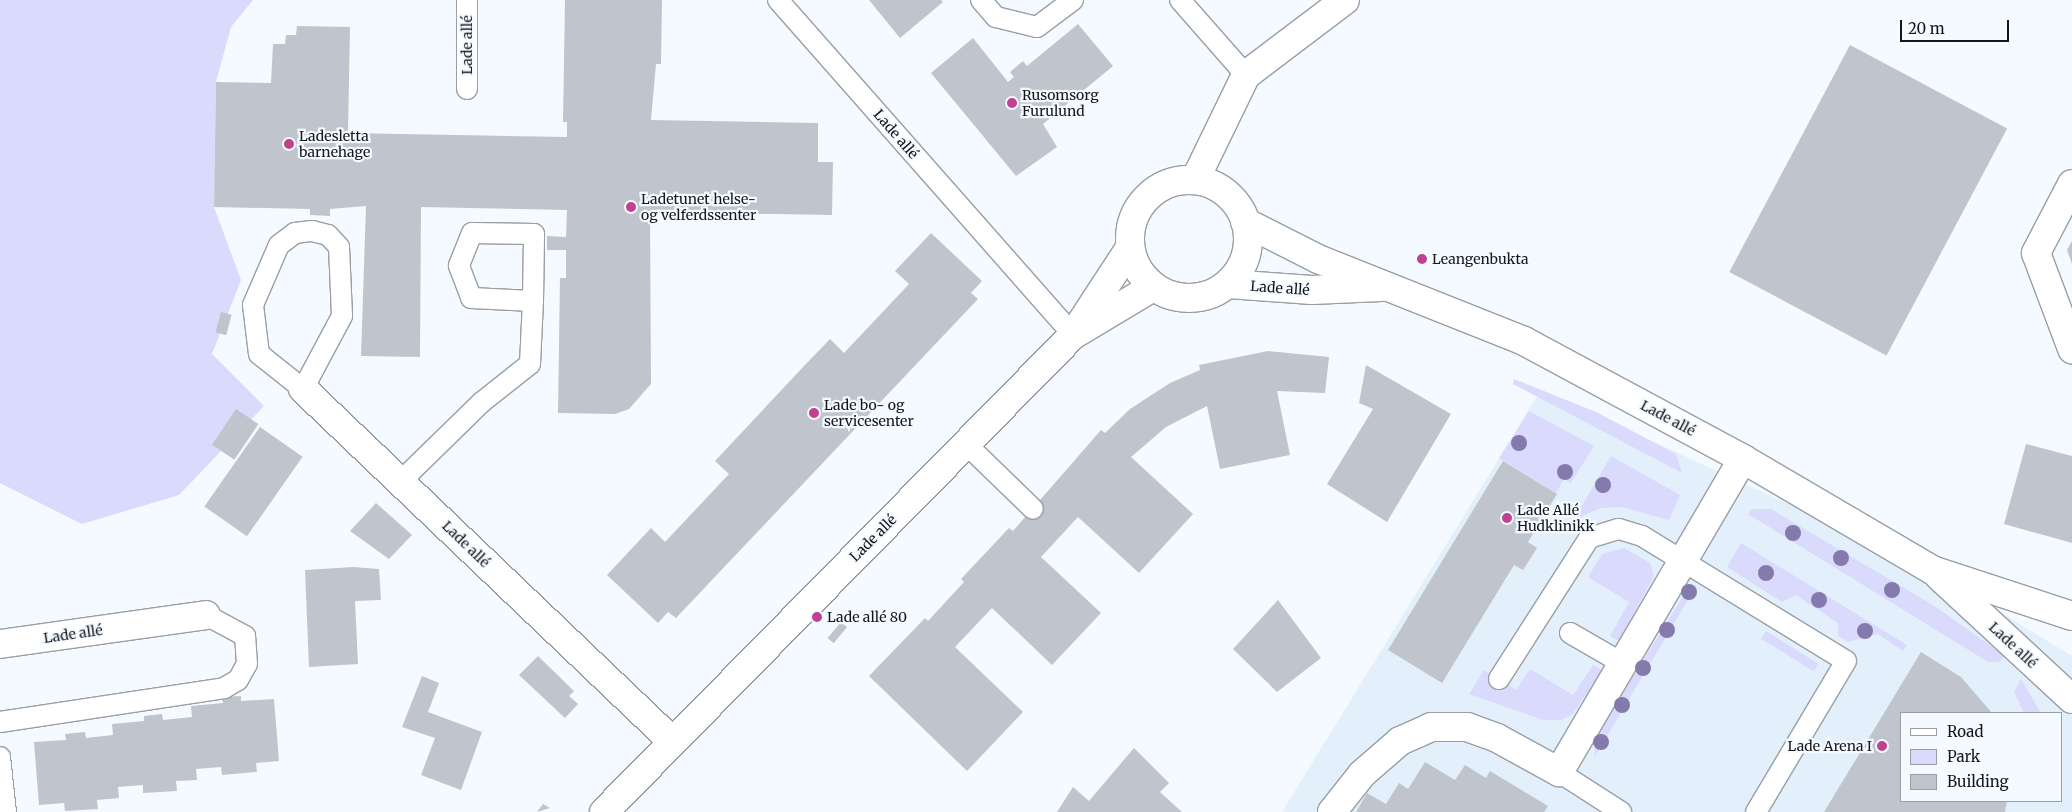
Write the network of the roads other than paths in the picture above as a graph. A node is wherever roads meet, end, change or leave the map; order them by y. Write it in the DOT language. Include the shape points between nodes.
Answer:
graph roads {
  1 [pos="467,0"];
  2 [pos="778,0"];
  3 [pos="981,0"];
  4 [pos="1073,0"];
  5 [pos="1180,0"];
  6 [pos="1345,0"];
  7 [pos="1246,75"];
  8 [pos="467,89"];
  9 [pos="1195,180"];
  10 [pos="2072,184"];
  11 [pos="1246,222"];
  12 [pos="1130,248"];
  13 [pos="1228,284"];
  14 [pos="1153,287"];
  15 [pos="1393,287"];
  16 [pos="533,301"];
  17 [pos="1073,335"];
  18 [pos="2072,349"];
  19 [pos="303,389"];
  20 [pos="966,444"];
  21 [pos="1743,459"];
  22 [pos="400,482"];
  23 [pos="1033,509"];
  24 [pos="1681,559"];
  25 [pos="1932,570"];
  26 [pos="206,615"];
  27 [pos="2072,616"];
  28 [pos="1570,633"];
  29 [pos="0,644"];
  30 [pos="1622,663"];
  31 [pos="1499,679"];
  32 [pos="2072,699"];
  33 [pos="0,722"];
  34 [pos="672,740"];
  35 [pos="0,757"];
  36 [pos="1559,772"];
  37 [pos="6,812"];
  38 [pos="604,812"];
  39 [pos="1332,812"];
  40 [pos="1621,812"];
  41 [pos="1756,812"];
  1 -- 8 [label="lane, Lade allé"];
  2 -- 17 [label="lane, Lade allé"];
  3 -- 4 [label="lane" via="996,17 1037,27"];
  5 -- 7 [label="lane"];
  6 -- 7 [label="street"];
  7 -- 9 [label="street"];
  9 -- 11 [label="street" via="1227,193"];
  9 -- 12 [label="street" via="1169,184 1146,198 1130,230"];
  10 -- 18 [label="street" via="2036,253"];
  11 -- 13 [label="street" via="1245,259"];
  11 -- 15 [label="street, Lade allé" via="1318,259"];
  12 -- 14 [label="street" via="1138,269"];
  12 -- 17 [label="street, Lade allé"];
  13 -- 14 [label="street" via="1191,299"];
  13 -- 15 [label="street, Lade allé" via="1312,290"];
  14 -- 17 [label="street, Lade allé"];
  15 -- 21 [label="street, Lade allé" via="1524,341"];
  16 -- 16 [label="lane" via="534,234 472,233 459,266 471,298"];
  16 -- 22 [label="lane" via="530,364 482,402"];
  17 -- 20 [label="street, Lade allé"];
  19 -- 19 [label="lane" via="259,354 254,306 279,245 295,233 312,231 328,235 339,246 342,316"];
  19 -- 22 [label="street, Lade allé"];
  20 -- 23 [label="lane"];
  20 -- 34 [label="street, Lade allé"];
  21 -- 24 [label="street"];
  21 -- 25 [label="street, Lade allé"];
  22 -- 34 [label="street, Lade allé"];
  24 -- 30 [label="street"];
  24 -- 31 [label="lane" via="1630,531 1596,532 1580,547"];
  24 -- 41 [label="lane" via="1846,661"];
  25 -- 27 [label="street, Lade allé"];
  25 -- 32 [label="street, Lade allé"];
  26 -- 29 [label="street, Lade allé"];
  26 -- 33 [label="lane" via="245,636 247,664 238,680 224,688"];
  28 -- 30 [label="lane"];
  30 -- 36 [label="street"];
  34 -- 38 [label="street, Lade allé"];
  35 -- 37 [label="lane"];
  36 -- 39 [label="street" via="1497,738 1467,727 1431,727 1400,741 1362,774"];
  36 -- 40 [label="lane"];
}
